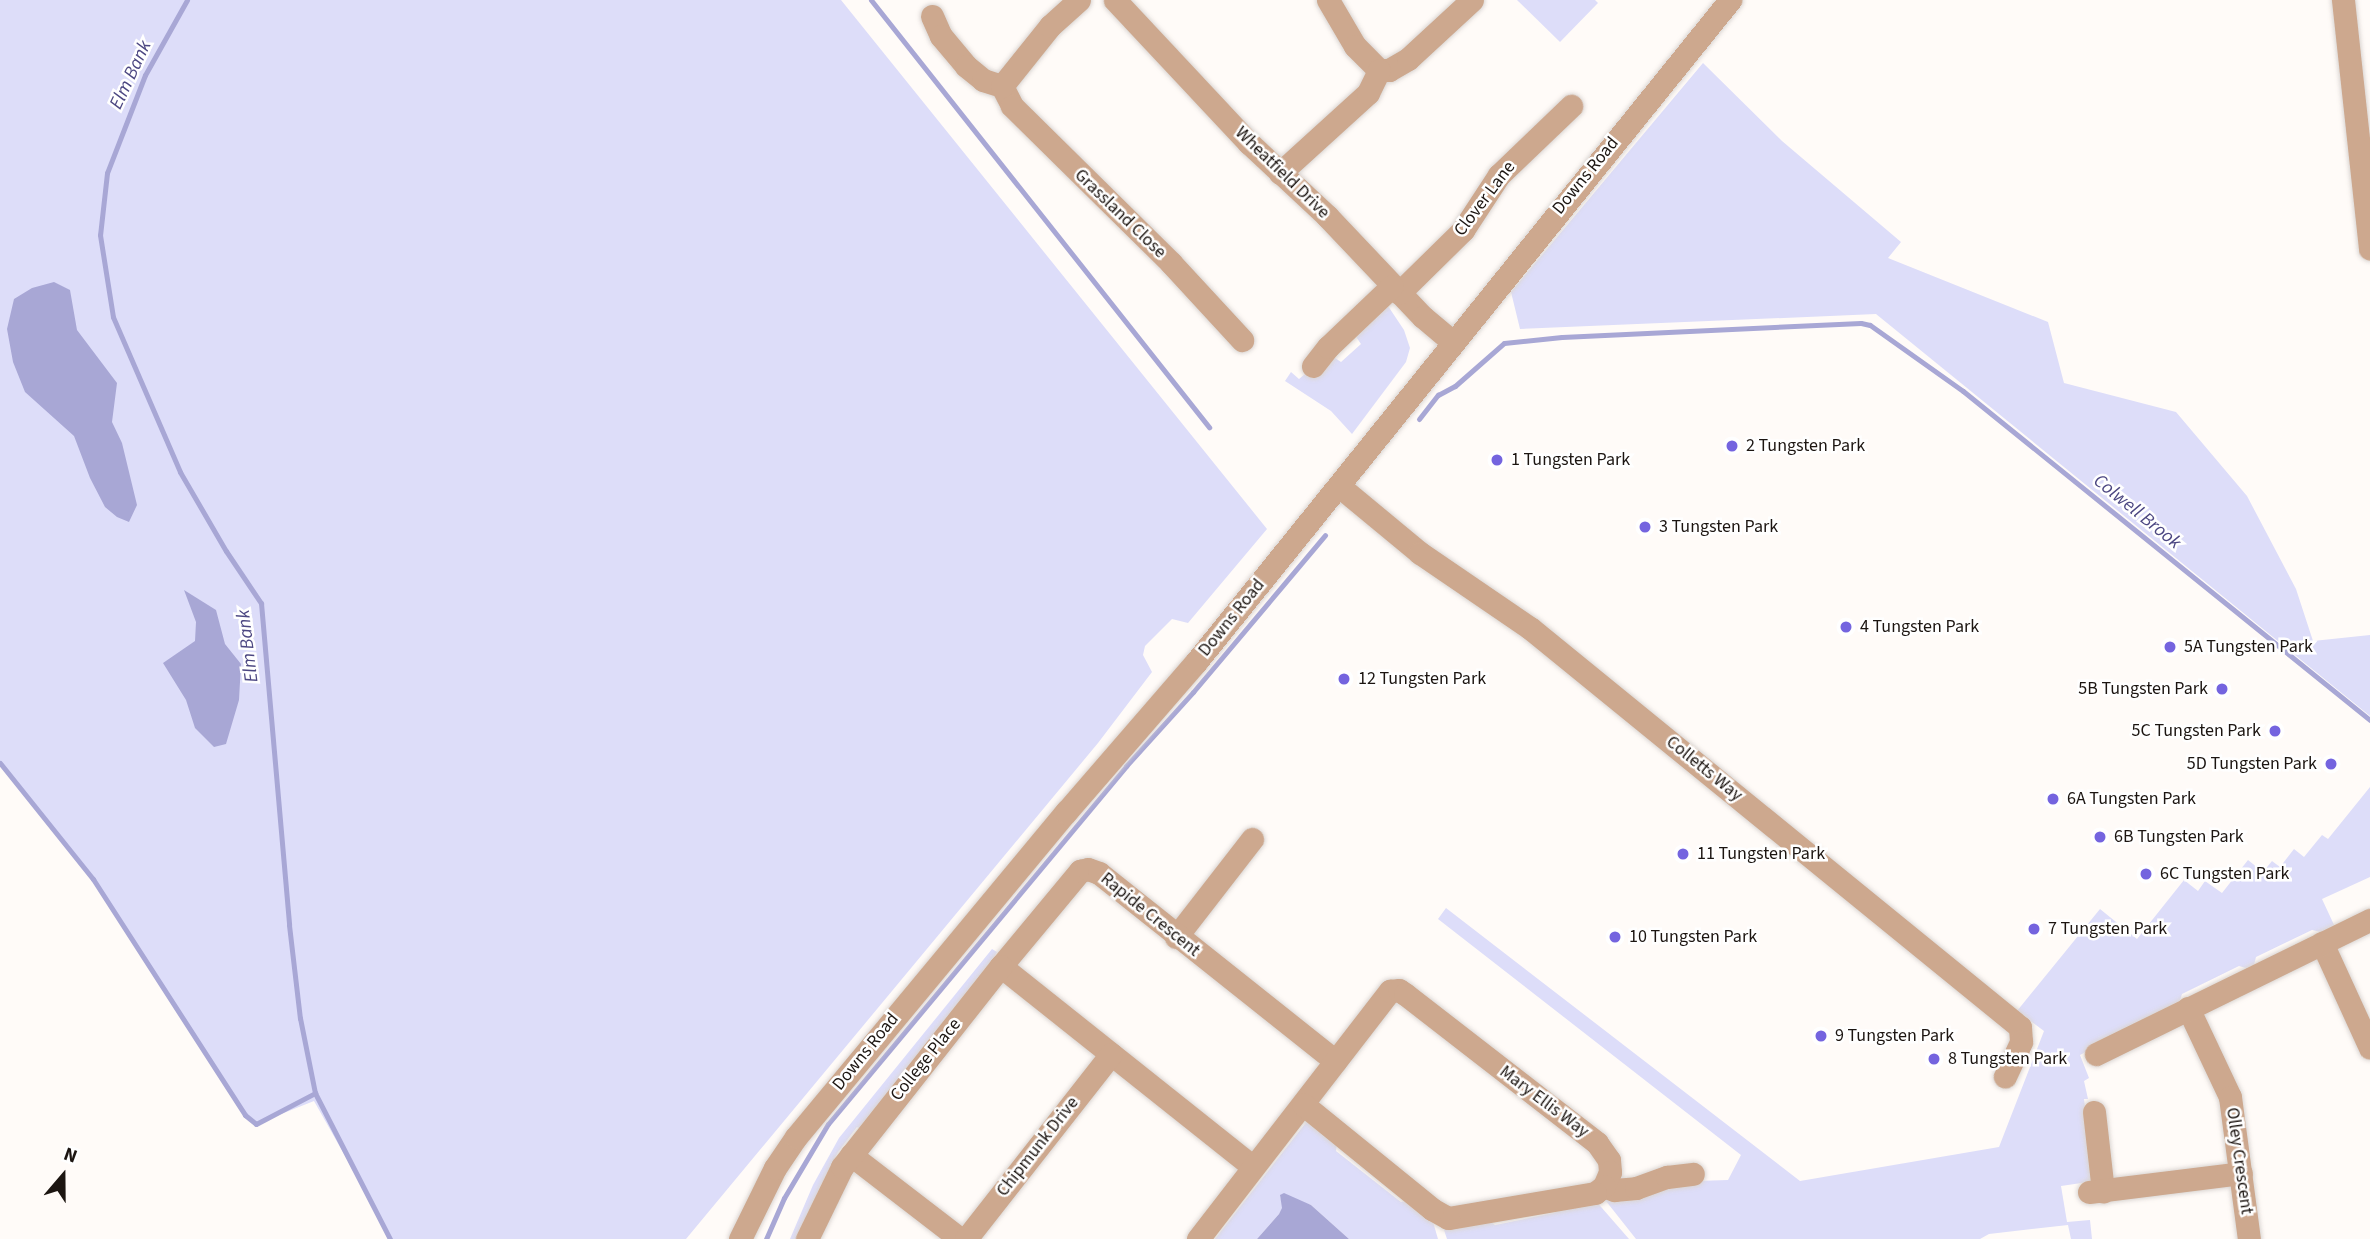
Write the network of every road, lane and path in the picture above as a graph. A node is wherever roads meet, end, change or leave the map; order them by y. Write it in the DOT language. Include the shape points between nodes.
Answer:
graph roads {
  1 [pos="1079,0"];
  2 [pos="1328,0"];
  3 [pos="1472,0"];
  4 [pos="1730,0"];
  5 [pos="2343,0"];
  6 [pos="1118,1"];
  7 [pos="933,16"];
  8 [pos="1379,70"];
  9 [pos="1002,86"];
  10 [pos="1571,106"];
  11 [pos="1280,173"];
  12 [pos="2370,249"];
  13 [pos="1396,290"];
  14 [pos="1242,340"];
  15 [pos="1453,341"];
  16 [pos="1313,366"];
  17 [pos="1339,486"];
  18 [pos="1252,839"];
  19 [pos="2370,920"];
  20 [pos="1176,937"];
  21 [pos="2322,943"];
  22 [pos="1002,966"];
  23 [pos="2188,1008"];
  24 [pos="2370,1048"];
  25 [pos="1111,1054"];
  26 [pos="2096,1054"];
  27 [pos="1335,1061"];
  28 [pos="2005,1076"];
  29 [pos="1303,1104"];
  30 [pos="2094,1112"];
  31 [pos="851,1155"];
  32 [pos="1252,1166"];
  33 [pos="2241,1173"];
  34 [pos="1693,1174"];
  35 [pos="1604,1185"];
  36 [pos="740,1239"];
  37 [pos="807,1239"];
  38 [pos="960,1239"];
  39 [pos="966,1239"];
  40 [pos="1198,1239"];
  41 [pos="2249,1239"];
  1 -- 9 [label="street" via="1050,26"];
  2 -- 8 [label="street" via="1355,46"];
  3 -- 8 [label="street" via="1408,59"];
  4 -- 15 [label="street, Downs Road"];
  5 -- 12 [label="street"];
  6 -- 11 [label="street, Wheatfield Drive"];
  7 -- 9 [label="street" via="941,36 966,66 982,80"];
  8 -- 11 [label="street" via="1368,93"];
  9 -- 14 [label="street, Grassland Close" via="1012,106"];
  10 -- 13 [label="street, Clover Lane" via="1499,175 1463,230"];
  11 -- 13 [label="street, Wheatfield Drive"];
  13 -- 15 [label="street, Wheatfield Drive"];
  13 -- 16 [label="street, Clover Lane" via="1328,347"];
  15 -- 17 [label="street, Downs Road"];
  17 -- 28 [label="street, Colletts Way" via="1420,553 1530,628 2020,1027 2019,1050"];
  17 -- 36 [label="street, Downs Road" via="796,1137"];
  18 -- 20 [label="street"];
  19 -- 21 [label="street"];
  20 -- 22 [label="street, Rapide Crescent" via="1088,869 1080,871"];
  20 -- 27 [label="street, Rapide Crescent"];
  21 -- 23 [label="street"];
  21 -- 24 [label="street"];
  22 -- 25 [label="street"];
  22 -- 31 [label="street, College Place"];
  23 -- 26 [label="street"];
  23 -- 33 [label="street, Olley Crescent" via="2230,1097"];
  25 -- 32 [label="street"];
  25 -- 39 [label="street, Chipmunk Drive"];
  27 -- 29 [label="street, Mary Ellis Way"];
  27 -- 35 [label="street, Mary Ellis Way" via="1384,997 1399,990 1597,1143 1610,1167"];
  29 -- 32 [label="street, Mary Ellis Way"];
  29 -- 35 [label="street" via="1448,1218 1595,1193"];
  30 -- 33 [label="street" via="2096,1191"];
  31 -- 37 [label="street, College Place"];
  31 -- 38 [label="street"];
  32 -- 40 [label="street, Mary Ellis Way"];
  33 -- 41 [label="street, Olley Crescent"];
  34 -- 35 [label="street" via="1636,1188 1614,1190"];
}
